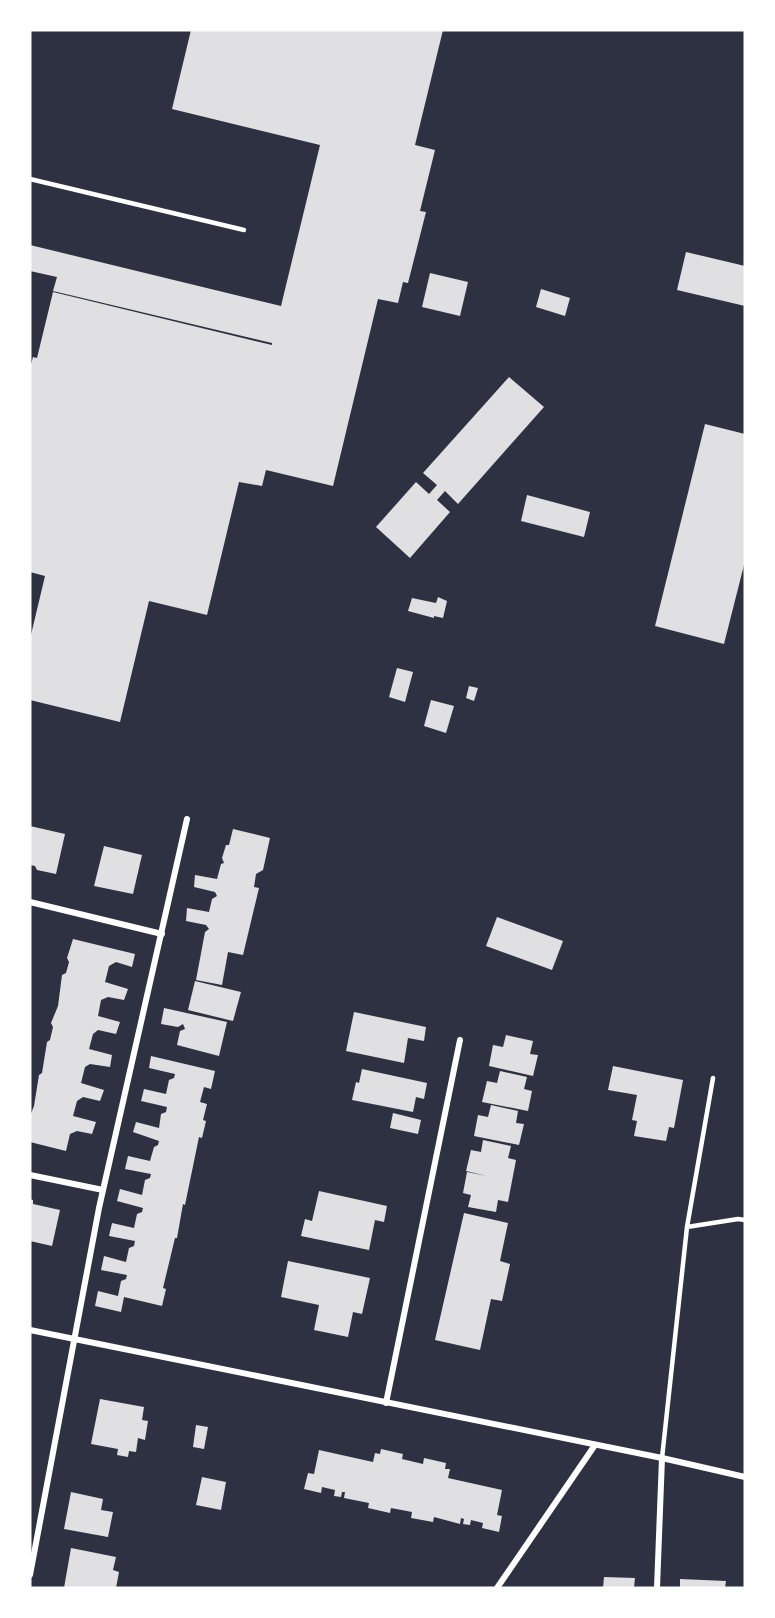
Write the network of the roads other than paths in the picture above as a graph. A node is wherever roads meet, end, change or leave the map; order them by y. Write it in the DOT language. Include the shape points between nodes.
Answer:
graph roads {
  1 [pos="30,179"];
  2 [pos="244,230"];
  3 [pos="187,819"];
  4 [pos="30,902"];
  5 [pos="162,934"];
  6 [pos="460,1040"];
  7 [pos="712,1078"];
  8 [pos="30,1175"];
  9 [pos="103,1190"];
  10 [pos="745,1220"];
  11 [pos="687,1227"];
  12 [pos="30,1330"];
  13 [pos="73,1339"];
  14 [pos="386,1402"];
  15 [pos="595,1444"];
  16 [pos="662,1458"];
  17 [pos="745,1477"];
  18 [pos="30,1575"];
  19 [pos="497,1588"];
  20 [pos="657,1588"];
  1 -- 2 [label="lane"];
  3 -- 5 [label="street"];
  4 -- 5 [label="street"];
  5 -- 9 [label="street"];
  6 -- 14 [label="street"];
  7 -- 11 [label="lane"];
  8 -- 9 [label="street"];
  9 -- 13 [label="street"];
  10 -- 11 [label="lane"];
  11 -- 16 [label="lane"];
  12 -- 13 [label="street"];
  13 -- 14 [label="street"];
  13 -- 18 [label="street"];
  14 -- 15 [label="street"];
  15 -- 16 [label="street"];
  15 -- 19 [label="street"];
  16 -- 17 [label="street"];
  16 -- 20 [label="street"];
}
